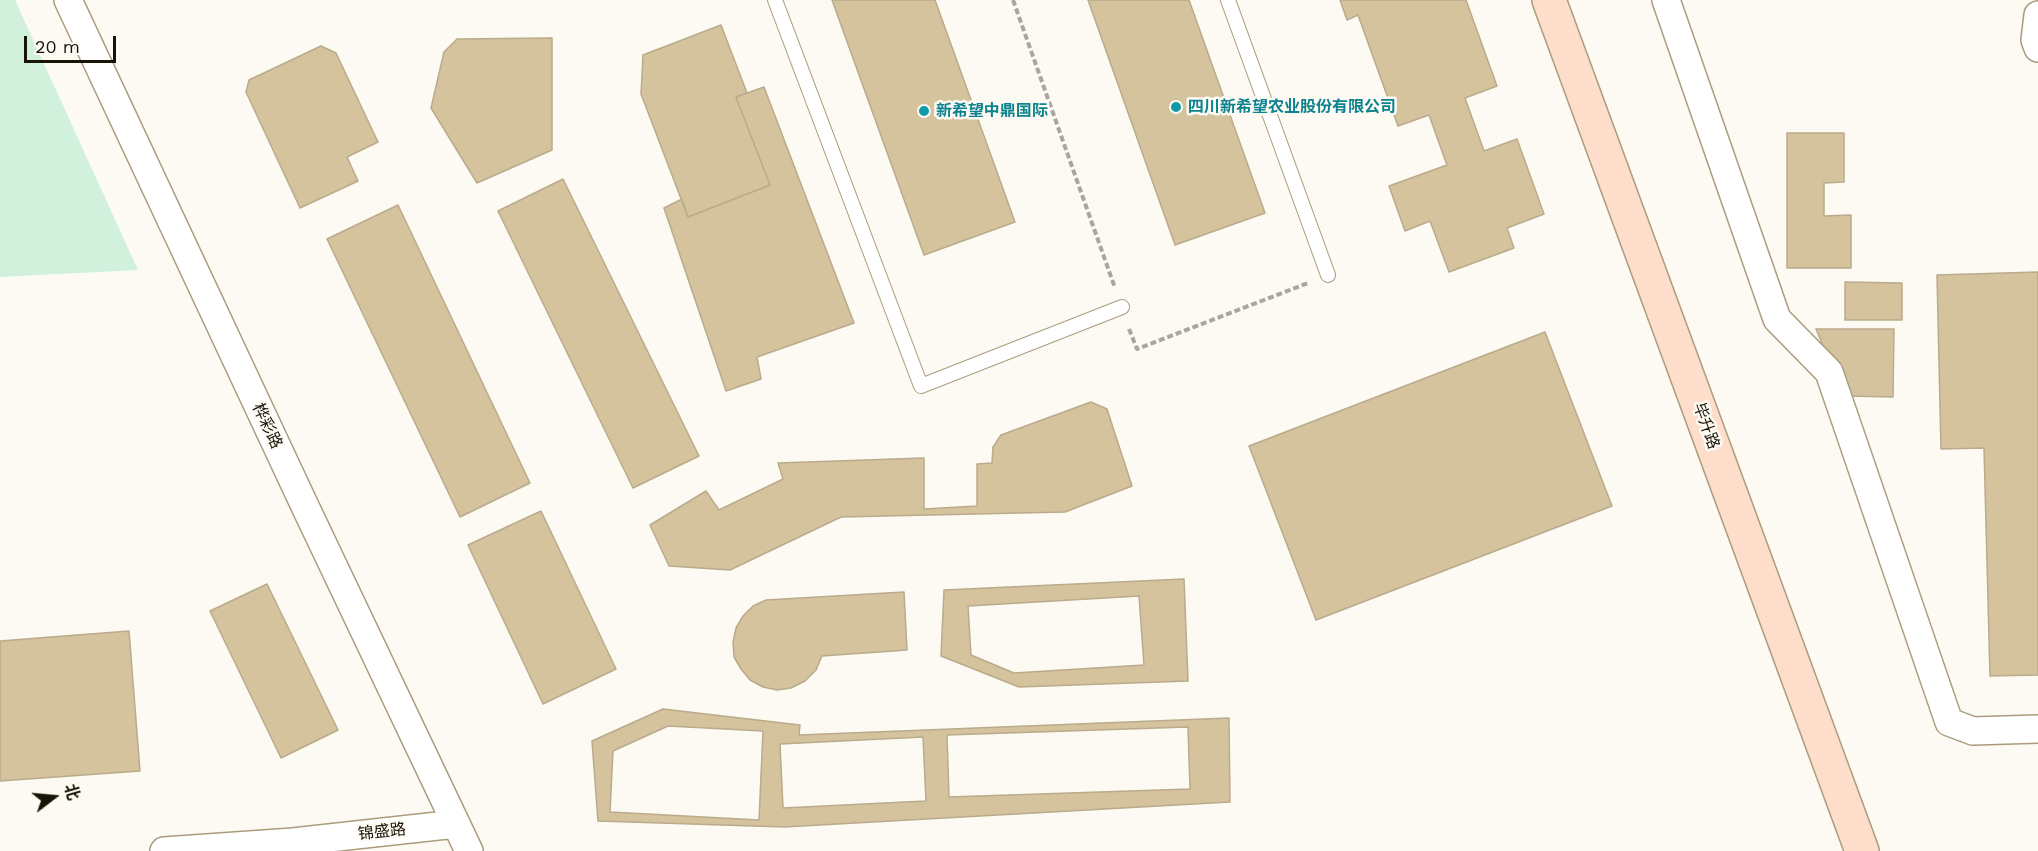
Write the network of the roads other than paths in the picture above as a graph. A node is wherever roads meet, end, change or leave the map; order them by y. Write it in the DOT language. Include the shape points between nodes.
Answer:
graph roads {
  1 [pos="68,0"];
  2 [pos="775,0"];
  3 [pos="1228,0"];
  4 [pos="1549,0"];
  5 [pos="1666,0"];
  6 [pos="2038,15"];
  7 [pos="2038,48"];
  8 [pos="1328,275"];
  9 [pos="1122,308"];
  10 [pos="2038,729"];
  11 [pos="456,824"];
  12 [pos="164,851"];
  13 [pos="469,851"];
  14 [pos="1862,851"];
  1 -- 11 [label="street, 桦彩路"];
  2 -- 9 [label="lane" via="921,387"];
  3 -- 8 [label="lane"];
  4 -- 14 [label="street, 毕升路"];
  5 -- 10 [label="street" via="1777,319 1829,372 1949,722 1972,731"];
  6 -- 7 [label="street"];
  11 -- 12 [label="street, 锦盛路"];
  11 -- 13 [label="street, 桦彩路"];
}
